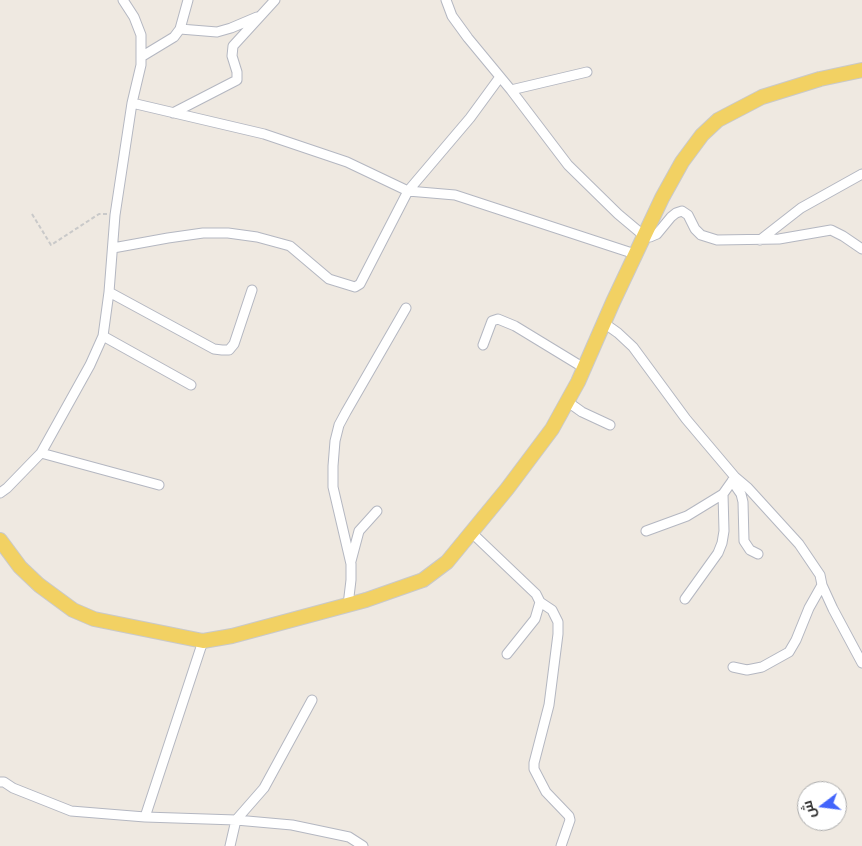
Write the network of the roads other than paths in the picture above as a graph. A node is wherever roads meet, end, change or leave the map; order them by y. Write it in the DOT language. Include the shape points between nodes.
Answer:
graph roads {
  1 [pos="123,0"];
  2 [pos="188,0"];
  3 [pos="275,0"];
  4 [pos="446,0"];
  5 [pos="261,15"];
  6 [pos="180,29"];
  7 [pos="142,57"];
  8 [pos="862,70"];
  9 [pos="588,72"];
  10 [pos="500,77"];
  11 [pos="511,90"];
  12 [pos="132,103"];
  13 [pos="173,114"];
  14 [pos="862,174"];
  15 [pos="408,191"];
  16 [pos="643,235"];
  17 [pos="760,240"];
  18 [pos="113,248"];
  19 [pos="862,249"];
  20 [pos="635,254"];
  21 [pos="252,290"];
  22 [pos="109,292"];
  23 [pos="406,308"];
  24 [pos="604,323"];
  25 [pos="103,336"];
  26 [pos="483,345"];
  27 [pos="584,368"];
  28 [pos="191,385"];
  29 [pos="568,402"];
  30 [pos="610,425"];
  31 [pos="41,453"];
  32 [pos="733,479"];
  33 [pos="159,486"];
  34 [pos="0,493"];
  35 [pos="723,494"];
  36 [pos="377,511"];
  37 [pos="646,531"];
  38 [pos="472,533"];
  39 [pos="0,540"];
  40 [pos="758,554"];
  41 [pos="350,564"];
  42 [pos="822,585"];
  43 [pos="685,599"];
  44 [pos="540,602"];
  45 [pos="348,605"];
  46 [pos="203,640"];
  47 [pos="507,654"];
  48 [pos="862,663"];
  49 [pos="734,667"];
  50 [pos="312,700"];
  51 [pos="0,782"];
  52 [pos="145,817"];
  53 [pos="236,820"];
  54 [pos="230,846"];
  55 [pos="363,846"];
  56 [pos="561,846"];
  1 -- 7 [label="street" via="141,35"];
  2 -- 6 [label="street"];
  3 -- 5 [label="street"];
  4 -- 10 [label="street" via="452,16"];
  5 -- 6 [label="street" via="217,32"];
  5 -- 13 [label="street" via="234,46 232,56 237,80"];
  6 -- 7 [label="street" via="174,37"];
  7 -- 12 [label="street"];
  8 -- 16 [label="main road" via="762,97 709,126 691,147"];
  9 -- 11 [label="street"];
  10 -- 11 [label="street"];
  10 -- 15 [label="street"];
  11 -- 16 [label="street" via="568,165"];
  12 -- 13 [label="street"];
  12 -- 18 [label="street"];
  13 -- 15 [label="street" via="274,137 347,162"];
  14 -- 17 [label="street" via="801,208"];
  15 -- 18 [label="street" via="360,284 355,287 330,279 290,246 257,237 203,233"];
  15 -- 20 [label="street" via="455,195"];
  16 -- 17 [label="street" via="657,234 676,213 682,211 701,235 717,240"];
  16 -- 20 [label="main road"];
  17 -- 19 [label="street" via="831,230"];
  18 -- 22 [label="street"];
  20 -- 24 [label="main road"];
  21 -- 22 [label="street" via="234,344 229,350 214,349"];
  22 -- 25 [label="street"];
  23 -- 41 [label="street" via="346,412 335,441 333,488"];
  24 -- 27 [label="main road"];
  24 -- 32 [label="street" via="633,346"];
  25 -- 28 [label="street"];
  25 -- 31 [label="street"];
  26 -- 27 [label="street" via="492,321 498,319"];
  27 -- 29 [label="main road"];
  29 -- 30 [label="street"];
  29 -- 38 [label="main road" via="533,456"];
  31 -- 33 [label="street"];
  31 -- 34 [label="street"];
  32 -- 35 [label="street"];
  32 -- 40 [label="street" via="743,502 744,541 750,550"];
  32 -- 42 [label="street" via="748,488 799,544 820,575"];
  35 -- 37 [label="street" via="687,516"];
  35 -- 43 [label="street" via="722,543"];
  36 -- 41 [label="street" via="359,531"];
  38 -- 44 [label="street" via="536,594"];
  38 -- 45 [label="main road" via="447,562 423,580"];
  39 -- 46 [label="main road" via="20,567 39,585 74,610 94,619"];
  41 -- 45 [label="street"];
  42 -- 48 [label="street"];
  42 -- 49 [label="street" via="789,652 762,667 748,670"];
  44 -- 47 [label="street" via="535,619"];
  44 -- 56 [label="street" via="552,610 558,622 558,634 549,705 534,769 546,792 569,816"];
  45 -- 46 [label="main road" via="232,636"];
  46 -- 52 [label="street"];
  50 -- 53 [label="street" via="264,788"];
  51 -- 52 [label="street" via="71,811"];
  52 -- 53 [label="street"];
  53 -- 54 [label="street"];
  53 -- 55 [label="street" via="292,825 349,837"];
}
